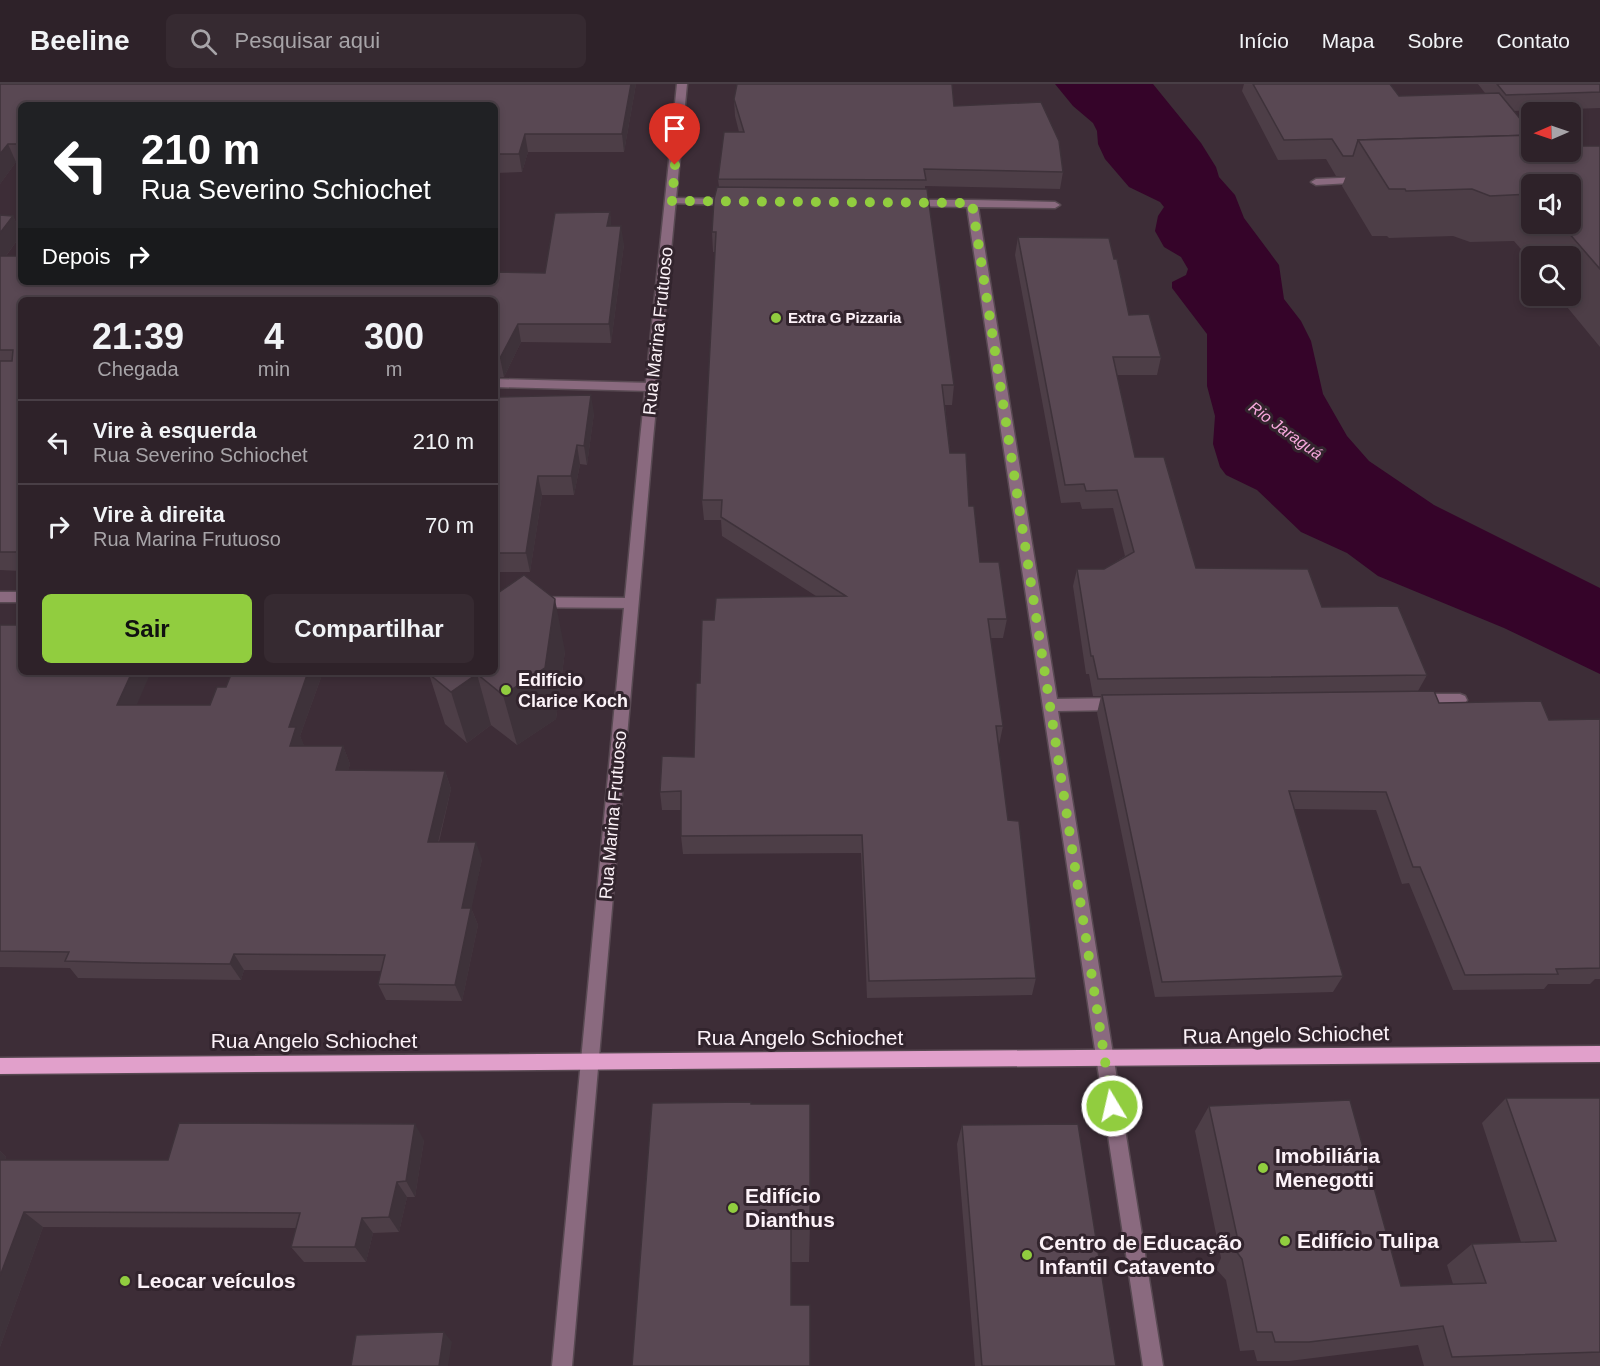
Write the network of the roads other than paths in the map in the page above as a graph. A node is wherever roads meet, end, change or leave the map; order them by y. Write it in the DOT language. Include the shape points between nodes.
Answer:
graph roads {
  1 [pos="682,84"];
  2 [pos="1375,180"];
  3 [pos="1316,182"];
  4 [pos="672,201"];
  5 [pos="741,202"];
  6 [pos="903,203"];
  7 [pos="972,203"];
  8 [pos="1055,205"];
  9 [pos="498,384"];
  10 [pos="651,387"];
  11 [pos="0,597"];
  12 [pos="18,597"];
  13 [pos="498,602"];
  14 [pos="631,603"];
  15 [pos="1460,700"];
  16 [pos="1402,701"];
  17 [pos="1132,704"];
  18 [pos="1050,705"];
  19 [pos="1600,1054"];
  20 [pos="1104,1059"];
  21 [pos="591,1062"];
  22 [pos="0,1066"];
  23 [pos="562,1366"];
  24 [pos="1154,1366"];
  1 -- 4 [label="street, Rua Marina Frutuoso"];
  2 -- 3 [label="street"];
  4 -- 5 [label="street"];
  4 -- 10 [label="street, Rua Marina Frutuoso"];
  6 -- 7 [label="street"];
  7 -- 8 [label="street"];
  7 -- 18 [label="street"];
  9 -- 10 [label="street"];
  10 -- 14 [label="street, Rua Marina Frutuoso"];
  11 -- 12 [label="street"];
  13 -- 14 [label="street"];
  14 -- 21 [label="street, Rua Marina Frutuoso"];
  15 -- 16 [label="street"];
  17 -- 18 [label="street"];
  18 -- 20 [label="street"];
  19 -- 20 [label="main road, Rua Angelo Schiochet"];
  20 -- 21 [label="main road, Rua Angelo Schiochet"];
  20 -- 24 [label="street"];
  21 -- 22 [label="main road, Rua Angelo Schiochet"];
  21 -- 23 [label="street, Rua Marina Frutuoso"];
}
